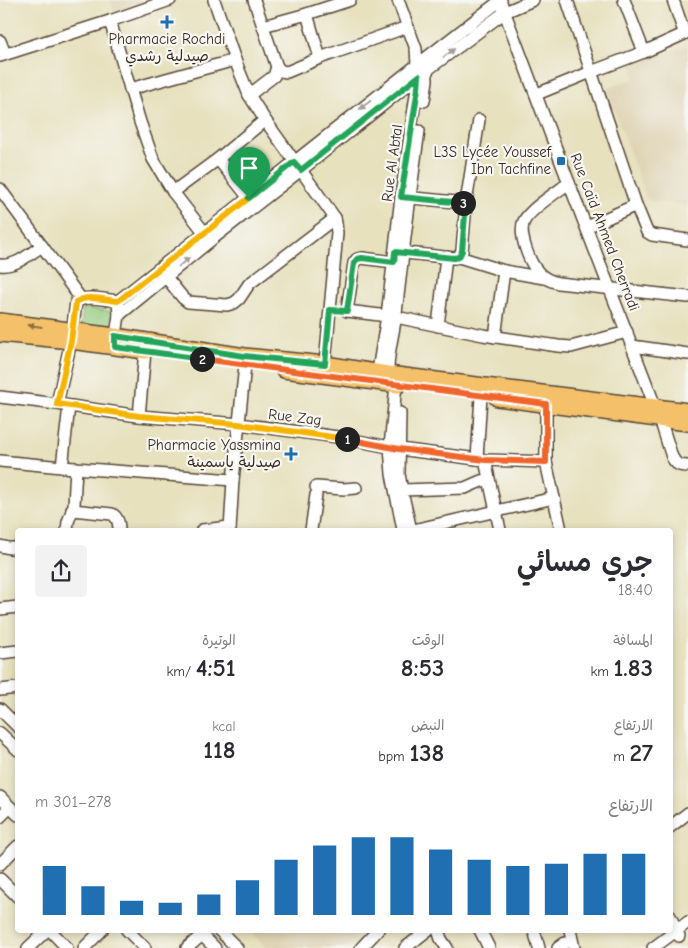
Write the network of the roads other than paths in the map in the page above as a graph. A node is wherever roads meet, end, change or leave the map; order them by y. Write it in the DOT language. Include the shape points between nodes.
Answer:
graph roads {
  1 [pos="170,0"];
  2 [pos="214,0"];
  3 [pos="254,0"];
  4 [pos="350,0"];
  5 [pos="398,0"];
  6 [pos="533,0"];
  7 [pos="567,0"];
  8 [pos="624,0"];
  9 [pos="672,0"];
  10 [pos="502,3"];
  11 [pos="307,14"];
  12 [pos="110,21"];
  13 [pos="263,26"];
  14 [pos="407,27"];
  15 [pos="0,41"];
  16 [pos="644,52"];
  17 [pos="2,55"];
  18 [pos="320,58"];
  19 [pos="235,60"];
  20 [pos="277,67"];
  21 [pos="422,67"];
  22 [pos="591,72"];
  23 [pos="130,89"];
  24 [pos="536,94"];
  25 [pos="248,95"];
  26 [pos="265,120"];
  27 [pos="479,120"];
  28 [pos="218,159"];
  29 [pos="298,166"];
  30 [pos="569,183"];
  31 [pos="0,189"];
  32 [pos="173,192"];
  33 [pos="249,198"];
  34 [pos="405,198"];
  35 [pos="0,201"];
  36 [pos="466,203"];
  37 [pos="636,204"];
  38 [pos="335,218"];
  39 [pos="587,227"];
  40 [pos="207,237"];
  41 [pos="688,240"];
  42 [pos="40,248"];
  43 [pos="398,256"];
  44 [pos="446,257"];
  45 [pos="459,257"];
  46 [pos="0,265"];
  47 [pos="504,271"];
  48 [pos="162,273"];
  49 [pos="544,278"];
  50 [pos="610,288"];
  51 [pos="688,297"];
  52 [pos="118,301"];
  53 [pos="77,303"];
  54 [pos="330,310"];
  55 [pos="347,311"];
  56 [pos="119,315"];
  57 [pos="392,317"];
  58 [pos="0,321"];
  59 [pos="438,326"];
  60 [pos="627,332"];
  61 [pos="0,334"];
  62 [pos="72,336"];
  63 [pos="495,337"];
  64 [pos="115,341"];
  65 [pos="632,346"];
  66 [pos="145,351"];
  67 [pos="688,354"];
  68 [pos="325,364"];
  69 [pos="245,365"];
  70 [pos="392,382"];
  71 [pos="481,396"];
  72 [pos="0,397"];
  73 [pos="546,404"];
  74 [pos="63,405"];
  75 [pos="688,412"];
  76 [pos="658,413"];
  77 [pos="139,416"];
  78 [pos="688,423"];
  79 [pos="238,424"];
  80 [pos="394,448"];
  81 [pos="481,459"];
  82 [pos="0,460"];
  83 [pos="546,462"];
  84 [pos="688,466"];
  85 [pos="62,467"];
  86 [pos="76,468"];
  87 [pos="233,480"];
  88 [pos="489,480"];
  89 [pos="356,488"];
  90 [pos="402,490"];
  91 [pos="554,498"];
  92 [pos="72,510"];
  93 [pos="496,511"];
  94 [pos="68,528"];
  95 [pos="119,528"];
  96 [pos="230,528"];
  97 [pos="311,528"];
  98 [pos="403,528"];
  99 [pos="412,528"];
  100 [pos="421,528"];
  101 [pos="500,528"];
  102 [pos="561,528"];
  103 [pos="0,546"];
  104 [pos="15,548"];
  105 [pos="15,607"];
  106 [pos="0,609"];
  107 [pos="15,651"];
  108 [pos="0,653"];
  109 [pos="15,688"];
  110 [pos="0,690"];
  111 [pos="0,709"];
  112 [pos="15,724"];
  113 [pos="15,733"];
  114 [pos="1,735"];
  115 [pos="15,747"];
  116 [pos="0,796"];
  117 [pos="14,811"];
  118 [pos="688,813"];
  119 [pos="0,817"];
  120 [pos="673,825"];
  121 [pos="15,849"];
  122 [pos="0,864"];
  123 [pos="0,880"];
  124 [pos="15,891"];
  125 [pos="15,892"];
  126 [pos="0,896"];
  127 [pos="673,920"];
  128 [pos="688,922"];
  129 [pos="47,933"];
  130 [pos="54,933"];
  131 [pos="99,933"];
  132 [pos="129,933"];
  133 [pos="198,933"];
  134 [pos="200,933"];
  135 [pos="220,933"];
  136 [pos="223,933"];
  137 [pos="375,933"];
  138 [pos="424,933"];
  139 [pos="439,933"];
  140 [pos="482,933"];
  141 [pos="535,933"];
  142 [pos="563,933"];
  143 [pos="569,933"];
  144 [pos="682,934"];
  145 [pos="140,946"];
  146 [pos="213,946"];
  147 [pos="566,947"];
  148 [pos="28,948"];
  149 [pos="68,948"];
  150 [pos="84,948"];
  151 [pos="187,948"];
  152 [pos="237,948"];
  153 [pos="360,948"];
  154 [pos="405,948"];
  155 [pos="447,948"];
  156 [pos="489,948"];
  157 [pos="539,948"];
  158 [pos="653,948"];
  159 [pos="666,948"];
  1 -- 12 [label="street"];
  2 -- 19 [label="street"];
  3 -- 13 [label="street"];
  4 -- 11 [label="street"];
  5 -- 14 [label="street, Rue Al Abtal"];
  6 -- 10 [label="street"];
  7 -- 22 [label="street"];
  8 -- 16 [label="street"];
  9 -- 16 [label="street" via="684,34"];
  10 -- 21 [label="street"];
  10 -- 24 [label="street, Rue Caïd Ahmed Cherradi"];
  11 -- 13 [label="street"];
  11 -- 18 [label="street"];
  12 -- 17 [label="street"];
  12 -- 23 [label="street"];
  13 -- 20 [label="street"];
  14 -- 18 [label="street"];
  14 -- 21 [label="street, Rue Al Abtal"];
  15 -- 17 [label="street"];
  16 -- 22 [label="street"];
  18 -- 20 [label="street" via="287,72"];
  19 -- 23 [label="street"];
  19 -- 25 [label="street"];
  20 -- 25 [label="street" via="274,76"];
  21 -- 29 [label="street"];
  21 -- 34 [label="street, Rue Al Abtal"];
  22 -- 24 [label="street"];
  22 -- 37 [label="street"];
  23 -- 32 [label="street" via="153,159"];
  24 -- 30 [label="street, Rue Caïd Ahmed Cherradi"];
  25 -- 26 [label="street"];
  26 -- 28 [label="street"];
  26 -- 29 [label="street"];
  27 -- 36 [label="street"];
  28 -- 32 [label="street"];
  28 -- 33 [label="street"];
  29 -- 33 [label="street"];
  29 -- 38 [label="street"];
  29 -- 40 [label="street"];
  30 -- 39 [label="street, Rue Caïd Ahmed Cherradi"];
  30 -- 49 [label="street" via="534,209 522,226 527,254"];
  31 -- 42 [label="street"];
  32 -- 40 [label="street"];
  33 -- 40 [label="street"];
  34 -- 36 [label="street"];
  34 -- 43 [label="street, Rue Al Abtal"];
  35 -- 42 [label="street"];
  36 -- 45 [label="street"];
  37 -- 39 [label="street"];
  37 -- 41 [label="street" via="649,234"];
  38 -- 48 [label="street" via="249,284 234,303 188,302"];
  38 -- 54 [label="street"];
  39 -- 50 [label="street, Rue Caïd Ahmed Cherradi"];
  40 -- 48 [label="street"];
  42 -- 46 [label="street" via="12,264"];
  42 -- 53 [label="street"];
  43 -- 44 [label="street"];
  43 -- 55 [label="street" via="357,259"];
  43 -- 57 [label="street, Rue Al Abtal"];
  44 -- 45 [label="street"];
  44 -- 59 [label="street"];
  45 -- 47 [label="street"];
  47 -- 49 [label="street"];
  47 -- 63 [label="street"];
  48 -- 52 [label="street"];
  48 -- 56 [label="street"];
  49 -- 50 [label="street" via="568,285"];
  50 -- 51 [label="street"];
  50 -- 60 [label="street, Rue Caïd Ahmed Cherradi"];
  52 -- 53 [label="street" via="87,297"];
  52 -- 56 [label="street"];
  53 -- 62 [label="street"];
  54 -- 55 [label="street"];
  54 -- 68 [label="street"];
  55 -- 57 [label="street"];
  56 -- 64 [label="street"];
  57 -- 59 [label="street"];
  57 -- 70 [label="street, Rue Al Abtal" via="388,362"];
  62 -- 58 [label="main road, one-way"];
  59 -- 63 [label="street"];
  60 -- 63 [label="street" via="571,347"];
  60 -- 65 [label="street, Rue Caïd Ahmed Cherradi"];
  61 -- 62 [label="main road"];
  62 -- 64 [label="main road"];
  62 -- 74 [label="street"];
  64 -- 66 [label="main road"];
  64 -- 68 [label="main road"];
  65 -- 67 [label="street"];
  65 -- 76 [label="street, Rue Caïd Ahmed Cherradi"];
  66 -- 69 [label="main road"];
  66 -- 77 [label="street"];
  68 -- 70 [label="main road"];
  69 -- 70 [label="main road"];
  69 -- 79 [label="street"];
  70 -- 71 [label="main road"];
  70 -- 76 [label="main road"];
  70 -- 80 [label="street, Rue Al Abtal" via="400,409"];
  71 -- 73 [label="main road"];
  71 -- 81 [label="street"];
  72 -- 74 [label="street, Rue Zag"];
  73 -- 76 [label="main road"];
  73 -- 83 [label="street"];
  74 -- 77 [label="street, Rue Zag"];
  74 -- 85 [label="street"];
  75 -- 76 [label="main road"];
  76 -- 78 [label="main road"];
  76 -- 84 [label="street, Rue Caïd Ahmed Cherradi" via="674,462"];
  77 -- 79 [label="street, Rue Zag"];
  79 -- 80 [label="street, Rue Zag"];
  79 -- 87 [label="street"];
  80 -- 81 [label="street, Rue Zag"];
  80 -- 90 [label="street"];
  80 -- 98 [label="street" via="392,474"];
  81 -- 83 [label="street, Rue Zag"];
  81 -- 88 [label="street"];
  82 -- 85 [label="street"];
  83 -- 91 [label="street"];
  85 -- 86 [label="street"];
  86 -- 87 [label="street"];
  86 -- 92 [label="street"];
  87 -- 96 [label="street"];
  88 -- 90 [label="street" via="466,488"];
  88 -- 93 [label="street"];
  89 -- 97 [label="street" via="316,491"];
  90 -- 99 [label="street"];
  91 -- 93 [label="street"];
  91 -- 102 [label="street"];
  92 -- 94 [label="street"];
  92 -- 95 [label="street" via="112,514"];
  93 -- 100 [label="street"];
  93 -- 101 [label="street"];
  103 -- 104 [label="street"];
  105 -- 106 [label="street"];
  107 -- 108 [label="street"];
  109 -- 110 [label="street"];
  111 -- 112 [label="street"];
  113 -- 114 [label="street"];
  114 -- 115 [label="street"];
  116 -- 117 [label="street"];
  117 -- 119 [label="street"];
  118 -- 120 [label="street"];
  121 -- 122 [label="street"];
  123 -- 124 [label="street"];
  125 -- 126 [label="street"];
  127 -- 144 [label="street"];
  128 -- 144 [label="street"];
  129 -- 148 [label="street"];
  130 -- 149 [label="street"];
  131 -- 150 [label="street"];
  132 -- 145 [label="street"];
  133 -- 151 [label="street"];
  134 -- 146 [label="street"];
  135 -- 146 [label="street"];
  136 -- 152 [label="street"];
  137 -- 153 [label="street"];
  138 -- 154 [label="street"];
  139 -- 155 [label="street"];
  140 -- 156 [label="street"];
  141 -- 157 [label="street"];
  142 -- 147 [label="street"];
  143 -- 147 [label="street"];
  144 -- 158 [label="street"];
  144 -- 159 [label="street"];
}
